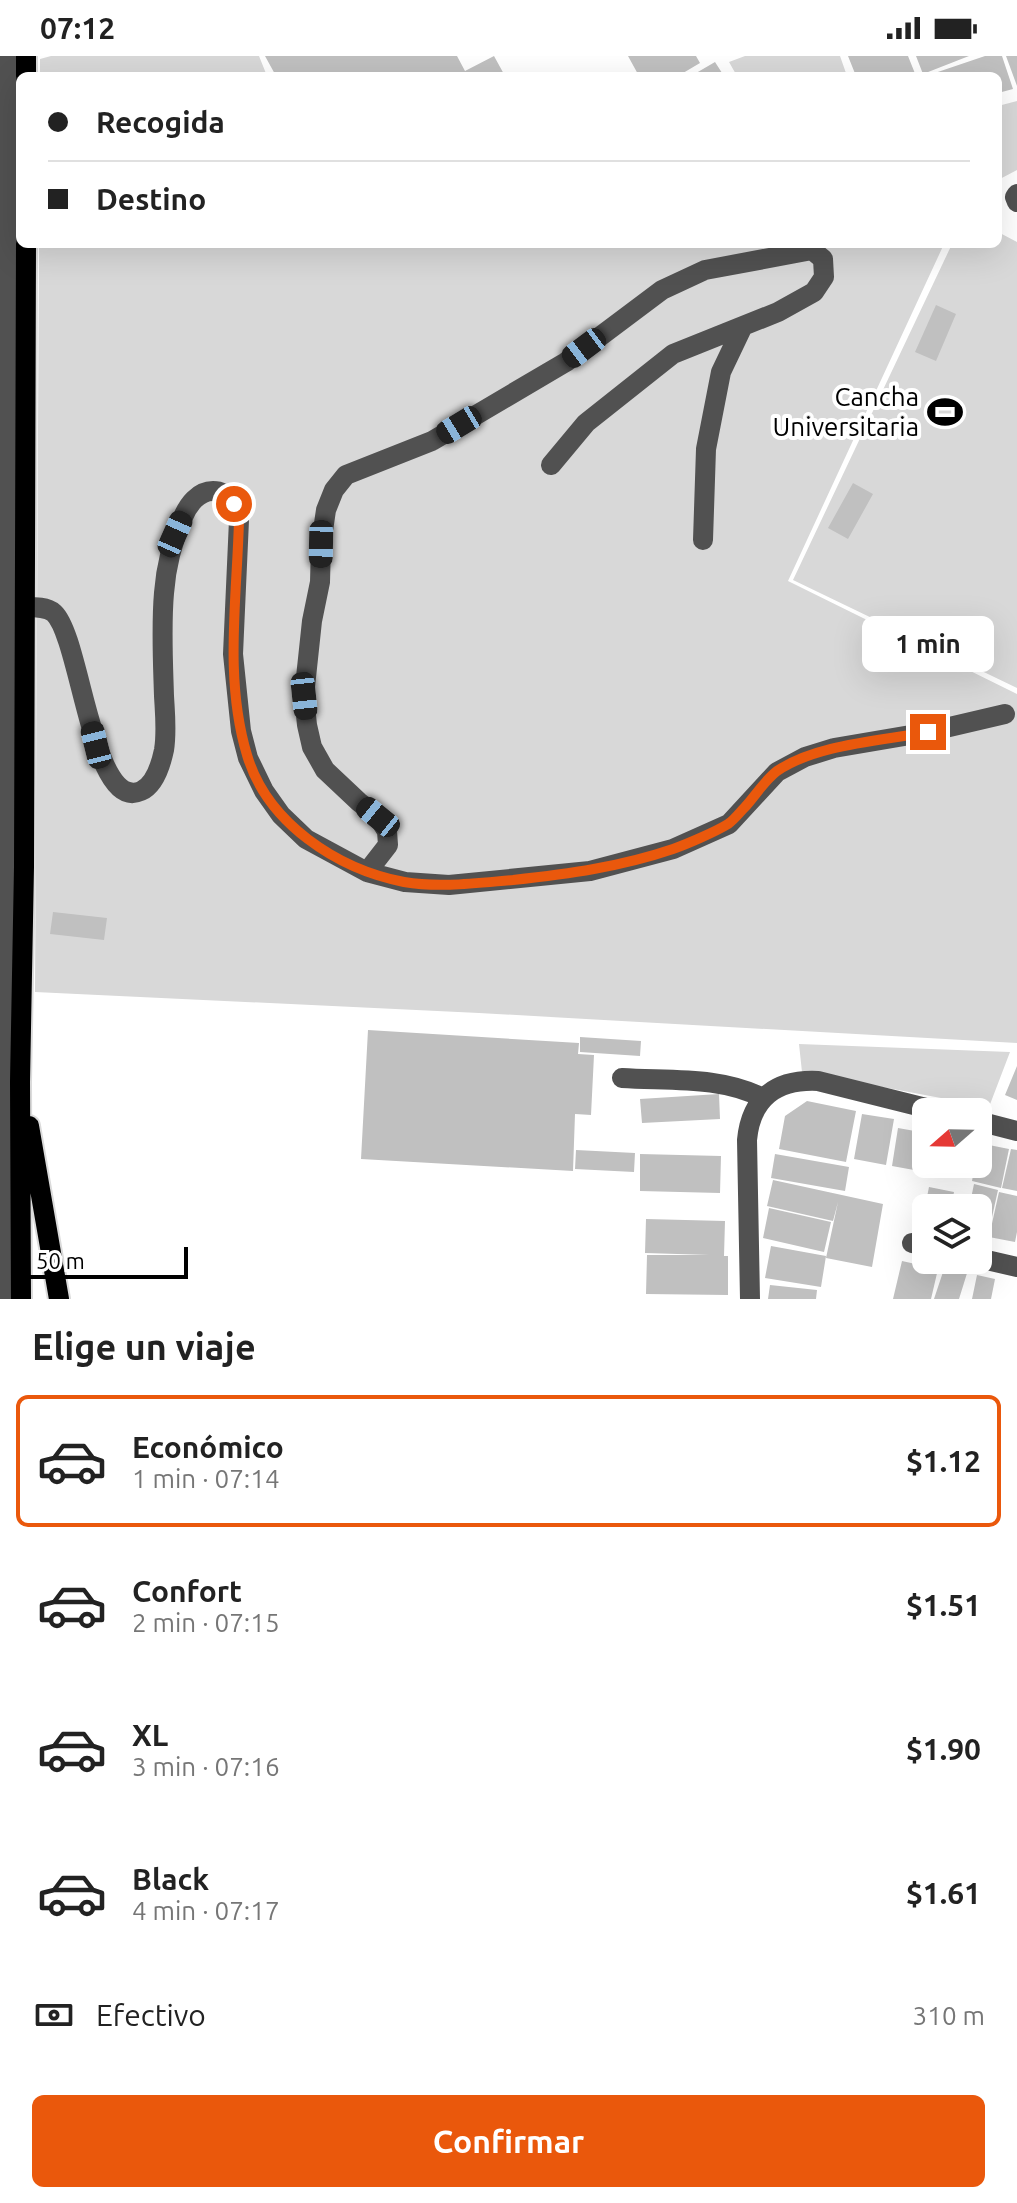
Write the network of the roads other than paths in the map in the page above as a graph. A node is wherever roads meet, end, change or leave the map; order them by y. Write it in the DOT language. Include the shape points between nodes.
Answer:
graph roads {
  1 [pos="9,56"];
  2 [pos="1017,194"];
  3 [pos="1017,202"];
  4 [pos="26,248"];
  5 [pos="742,328"];
  6 [pos="551,465"];
  7 [pos="703,540"];
  8 [pos="26,607"];
  9 [pos="1005,714"];
  10 [pos="367,872"];
  11 [pos="622,1078"];
  12 [pos="20,1082"];
  13 [pos="763,1098"];
  14 [pos="912,1104"];
  15 [pos="992,1125"];
  16 [pos="1017,1131"];
  17 [pos="992,1261"];
  18 [pos="1017,1267"];
  19 [pos="3,1299"];
  20 [pos="21,1299"];
  21 [pos="59,1299"];
  22 [pos="750,1299"];
  1 -- 19 [label="street"];
  2 -- 3 [label="street"];
  4 -- 8 [label="main road"];
  5 -- 6 [label="street" via="673,354 586,423"];
  5 -- 7 [label="street" via="721,372 706,449"];
  5 -- 10 [label="street" via="814,292 824,277 823,259 812,250 783,254 705,270 662,290 566,362 432,441 346,475 334,490 321,544 304,696 312,747 325,770 387,831 388,845"];
  8 -- 10 [label="street" via="49,610 61,621 96,745 115,785 137,793 149,787 164,752 166,729 168,559 187,508 198,495 226,495 239,520 233,654 248,758 281,815 306,839"];
  8 -- 12 [label="main road"];
  9 -- 10 [label="street" via="805,757 777,772 729,824 673,849 590,871 449,885"];
  11 -- 13 [label="street" via="725,1083"];
  12 -- 20 [label="main road"];
  12 -- 21 [label="main road"];
  13 -- 14 [label="street" via="801,1080"];
  13 -- 22 [label="street" via="754,1109 747,1140"];
  15 -- 16 [label="street"];
  17 -- 18 [label="street"];
}
